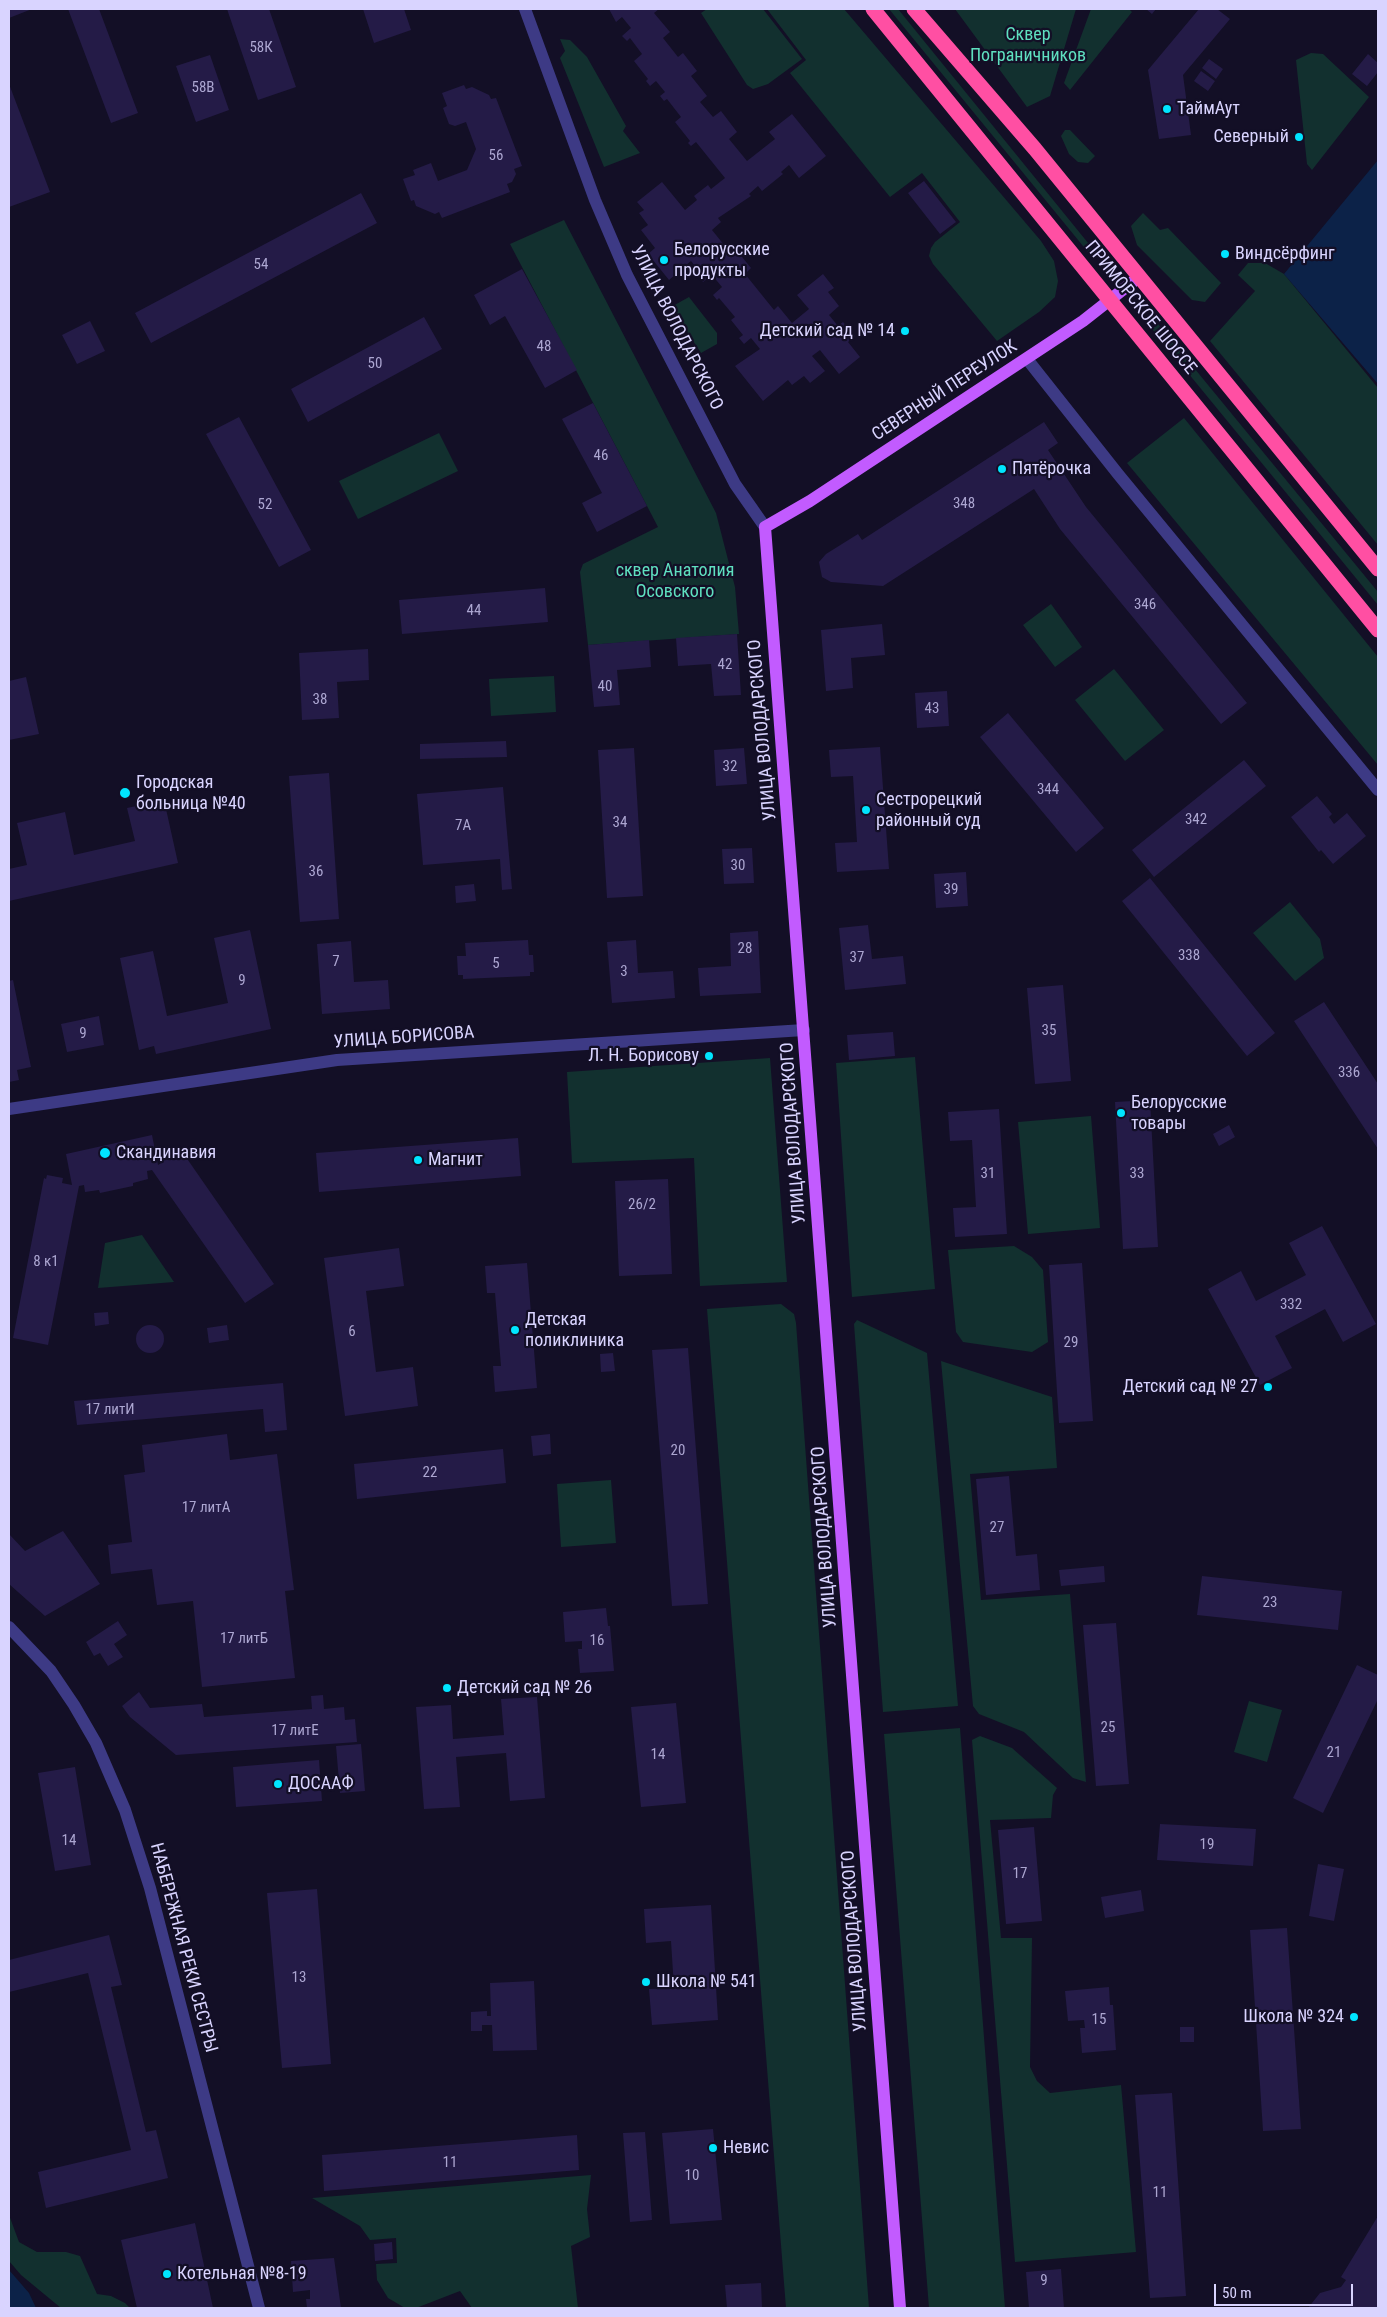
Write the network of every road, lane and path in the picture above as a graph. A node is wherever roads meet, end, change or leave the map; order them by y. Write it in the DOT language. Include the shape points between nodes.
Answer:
graph roads {
  1 [pos="526,9"];
  2 [pos="873,9"];
  3 [pos="914,9"];
  4 [pos="1140,277"];
  5 [pos="1111,301"];
  6 [pos="1027,359"];
  7 [pos="765,528"];
  8 [pos="1378,569"];
  9 [pos="1378,630"];
  10 [pos="1378,790"];
  11 [pos="804,1030"];
  12 [pos="9,1109"];
  13 [pos="9,1627"];
  14 [pos="259,2308"];
  15 [pos="900,2308"];
  1 -- 7 [label="street, УЛИЦА ВОЛОДАРСКОГО" via="582,166 627,275 735,484"];
  2 -- 5 [label="highway, ПРИМОРСКОЕ ШОССЕ"];
  3 -- 4 [label="highway, ПРИМОРСКОЕ ШОССЕ"];
  4 -- 5 [label="main road, СЕВЕРНЫЙ ПЕРЕУЛОК"];
  4 -- 8 [label="highway, ПРИМОРСКОЕ ШОССЕ"];
  5 -- 6 [label="main road, СЕВЕРНЫЙ ПЕРЕУЛОК"];
  5 -- 9 [label="highway, ПРИМОРСКОЕ ШОССЕ"];
  6 -- 7 [label="main road, СЕВЕРНЫЙ ПЕРЕУЛОК"];
  6 -- 10 [label="street"];
  7 -- 11 [label="main road, УЛИЦА ВОЛОДАРСКОГО"];
  11 -- 12 [label="street, УЛИЦА БОРИСОВА" via="337,1060"];
  11 -- 15 [label="main road, УЛИЦА ВОЛОДАРСКОГО"];
  13 -- 14 [label="street, НАБЕРЕЖНАЯ РЕКИ СЕСТРЫ" via="52,1671 74,1705 96,1743 125,1810 150,1888"];
}
